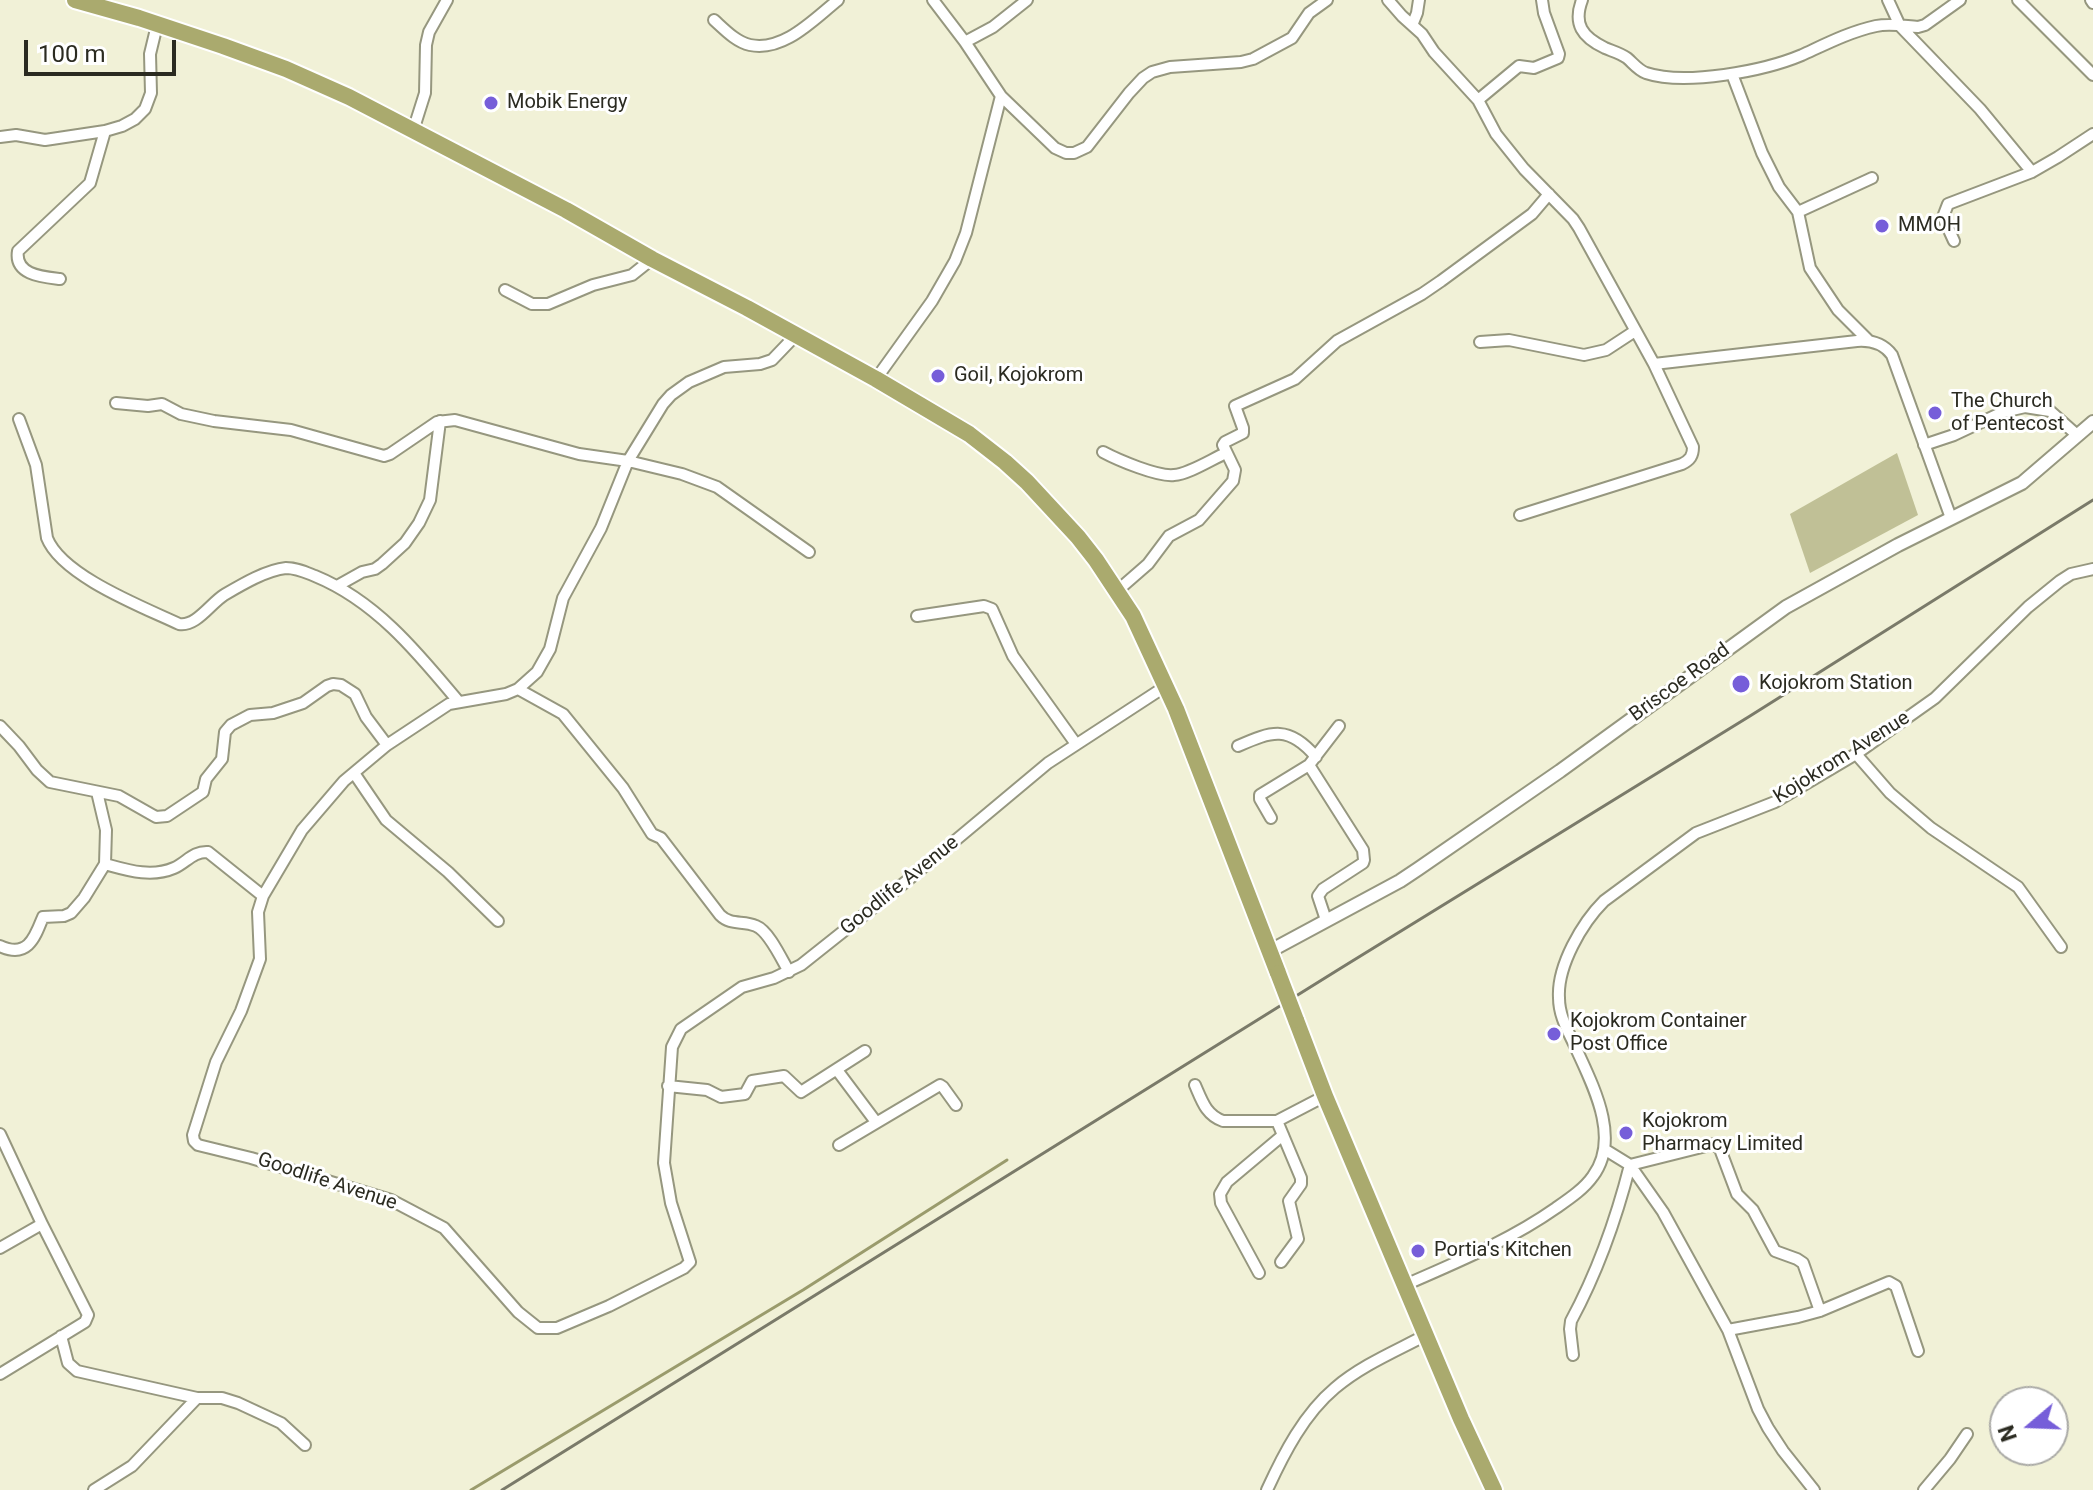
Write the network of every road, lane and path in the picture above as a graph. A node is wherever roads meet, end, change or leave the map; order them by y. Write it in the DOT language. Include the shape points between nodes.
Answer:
graph roads {
  1 [pos="75,0"];
  2 [pos="447,0"];
  3 [pos="838,0"];
  4 [pos="933,0"];
  5 [pos="1027,0"];
  6 [pos="1327,0"];
  7 [pos="1388,0"];
  8 [pos="1419,0"];
  9 [pos="1542,0"];
  10 [pos="1582,0"];
  11 [pos="1888,0"];
  12 [pos="1960,0"];
  13 [pos="2018,0"];
  14 [pos="714,20"];
  15 [pos="1413,23"];
  16 [pos="157,25"];
  17 [pos="1900,26"];
  18 [pos="965,42"];
  19 [pos="1732,74"];
  20 [pos="2093,75"];
  21 [pos="1001,96"];
  22 [pos="1478,100"];
  23 [pos="105,131"];
  24 [pos="413,131"];
  25 [pos="2093,134"];
  26 [pos="0,137"];
  27 [pos="2032,172"];
  28 [pos="1872,178"];
  29 [pos="1549,194"];
  30 [pos="1798,212"];
  31 [pos="1954,241"];
  32 [pos="652,259"];
  33 [pos="60,279"];
  34 [pos="505,290"];
  35 [pos="1635,331"];
  36 [pos="796,335"];
  37 [pos="1869,341"];
  38 [pos="1480,342"];
  39 [pos="1654,364"];
  40 [pos="876,379"];
  41 [pos="116,403"];
  42 [pos="19,419"];
  43 [pos="440,421"];
  44 [pos="2093,422"];
  45 [pos="2077,435"];
  46 [pos="1924,445"];
  47 [pos="1103,452"];
  48 [pos="1226,453"];
  49 [pos="628,461"];
  50 [pos="1520,515"];
  51 [pos="1951,518"];
  52 [pos="809,552"];
  53 [pos="2093,569"];
  54 [pos="337,586"];
  55 [pos="1117,591"];
  56 [pos="917,616"];
  57 [pos="1166,686"];
  58 [pos="518,689"];
  59 [pos="458,701"];
  60 [pos="0,726"];
  61 [pos="1339,726"];
  62 [pos="1076,744"];
  63 [pos="387,745"];
  64 [pos="1238,746"];
  65 [pos="1856,754"];
  66 [pos="1312,761"];
  67 [pos="354,773"];
  68 [pos="97,792"];
  69 [pos="1271,818"];
  70 [pos="105,864"];
  71 [pos="263,896"];
  72 [pos="1326,920"];
  73 [pos="498,921"];
  74 [pos="0,946"];
  75 [pos="2061,947"];
  76 [pos="1270,951"];
  77 [pos="789,972"];
  78 [pos="865,1051"];
  79 [pos="837,1070"];
  80 [pos="1195,1085"];
  81 [pos="668,1086"];
  82 [pos="1325,1096"];
  83 [pos="956,1105"];
  84 [pos="1277,1121"];
  85 [pos="876,1122"];
  86 [pos="0,1134"];
  87 [pos="1283,1135"];
  88 [pos="839,1145"];
  89 [pos="1604,1149"];
  90 [pos="1630,1165"];
  91 [pos="42,1224"];
  92 [pos="0,1248"];
  93 [pos="1281,1262"];
  94 [pos="1259,1273"];
  95 [pos="1405,1285"];
  96 [pos="1820,1311"];
  97 [pos="1728,1330"];
  98 [pos="1426,1335"];
  99 [pos="61,1336"];
  100 [pos="1918,1351"];
  101 [pos="1573,1355"];
  102 [pos="0,1374"];
  103 [pos="197,1398"];
  104 [pos="1967,1434"];
  105 [pos="305,1445"];
  106 [pos="94,1490"];
  107 [pos="1267,1490"];
  108 [pos="1494,1490"];
  109 [pos="1814,1490"];
  110 [pos="1924,1490"];
  1 -- 16 [label="highway"];
  2 -- 24 [label="street" via="429,32 425,93"];
  3 -- 14 [label="street" via="786,40 769,45 750,45"];
  4 -- 18 [label="street"];
  5 -- 18 [label="street"];
  6 -- 21 [label="street" via="1309,13 1292,38 1253,59 1152,72 1087,147 1074,153 1055,148"];
  7 -- 15 [label="street"];
  8 -- 15 [label="street"];
  9 -- 22 [label="street" via="1558,58 1534,68 1519,66"];
  10 -- 19 [label="street" via="1577,20 1582,31 1645,73 1686,78"];
  11 -- 17 [label="street"];
  12 -- 17 [label="street" via="1925,25"];
  13 -- 20 [label="street"];
  15 -- 22 [label="street"];
  16 -- 23 [label="street" via="145,109"];
  16 -- 24 [label="highway" via="286,69"];
  17 -- 19 [label="street" via="1876,26"];
  17 -- 27 [label="street"];
  18 -- 21 [label="street"];
  19 -- 30 [label="street" via="1762,153"];
  21 -- 40 [label="street" via="955,261"];
  22 -- 29 [label="street" via="1496,134"];
  23 -- 26 [label="street" via="45,140"];
  23 -- 33 [label="street" via="90,183 16,256 30,273"];
  24 -- 32 [label="highway"];
  25 -- 27 [label="street"];
  27 -- 31 [label="street" via="1948,204 1943,217"];
  28 -- 30 [label="street"];
  29 -- 35 [label="street" via="1579,228"];
  29 -- 48 [label="street" via="1532,214 1422,294 1337,341 1295,379 1236,405 1243,431 1225,442"];
  30 -- 37 [label="street" via="1810,268 1838,310"];
  32 -- 34 [label="street" via="632,275 548,304 532,304"];
  32 -- 36 [label="highway"];
  35 -- 38 [label="street" via="1606,350 1584,355 1509,340"];
  35 -- 39 [label="street"];
  36 -- 40 [label="highway"];
  36 -- 49 [label="street" via="772,360 724,367 678,388"];
  37 -- 39 [label="street"];
  37 -- 46 [label="street" via="1892,355"];
  39 -- 50 [label="street" via="1690,438 1689,460"];
  40 -- 55 [label="highway" via="969,434 1005,462 1078,537"];
  41 -- 43 [label="street" via="162,404 181,414 291,430 384,456"];
  42 -- 54 [label="street" via="36,465 51,548 99,585 186,625 226,594 283,568"];
  43 -- 49 [label="street" via="455,420 579,454"];
  43 -- 54 [label="street" via="430,500 419,523 382,564"];
  44 -- 45 [label="street, Briscoe Road"];
  45 -- 46 [label="street" via="2050,411 2025,407"];
  45 -- 51 [label="street, Briscoe Road" via="2022,483"];
  46 -- 51 [label="street"];
  47 -- 48 [label="street" via="1170,476"];
  48 -- 55 [label="street" via="1235,470 1233,481 1199,520 1169,536"];
  49 -- 52 [label="street" via="717,487"];
  49 -- 58 [label="street" via="601,528 563,598 550,649 537,672"];
  51 -- 72 [label="street, Briscoe Road" via="1786,607 1476,830 1400,881"];
  53 -- 65 [label="street, Kojokrom Avenue" via="2060,581 1935,698"];
  54 -- 59 [label="street" via="390,625"];
  55 -- 57 [label="highway"];
  56 -- 62 [label="street" via="992,609 1013,656"];
  57 -- 62 [label="street, Goodlife Avenue"];
  57 -- 76 [label="highway"];
  58 -- 59 [label="street, Goodlife Avenue"];
  58 -- 77 [label="street" via="563,714 720,915 764,930"];
  59 -- 63 [label="street, Goodlife Avenue"];
  60 -- 68 [label="street" via="50,782"];
  61 -- 66 [label="street"];
  62 -- 77 [label="street, Goodlife Avenue"];
  63 -- 67 [label="street, Goodlife Avenue"];
  63 -- 68 [label="street" via="355,694 333,684 303,703 250,715 231,725 225,732 222,759 203,792 167,816 156,817 119,796"];
  64 -- 66 [label="street" via="1273,733 1290,736 1300,740"];
  65 -- 75 [label="street" via="1931,828 2018,887"];
  65 -- 89 [label="street, Kojokrom Avenue" via="1775,802 1696,833 1604,901 1582,927 1558,997 1561,1017 1598,1101"];
  66 -- 69 [label="street" via="1260,795"];
  66 -- 72 [label="street" via="1364,856 1363,863 1318,896"];
  67 -- 71 [label="street, Goodlife Avenue" via="302,830"];
  67 -- 73 [label="street" via="386,820"];
  68 -- 70 [label="street" via="106,830"];
  70 -- 71 [label="street" via="156,872 208,852"];
  70 -- 74 [label="street" via="71,913 43,917 36,936 22,949"];
  71 -- 81 [label="street, Goodlife Avenue" via="258,912 260,959 216,1062 194,1141 391,1200 444,1228 538,1328 557,1328 609,1306 690,1262 664,1163"];
  72 -- 76 [label="street, Briscoe Road"];
  76 -- 82 [label="highway, bridge"];
  77 -- 81 [label="street, Goodlife Avenue" via="742,987 681,1029 672,1047"];
  78 -- 79 [label="street"];
  79 -- 81 [label="street" via="801,1092 784,1076 752,1081 746,1093 724,1097"];
  79 -- 85 [label="street"];
  80 -- 84 [label="street" via="1215,1118"];
  82 -- 84 [label="street"];
  82 -- 95 [label="highway"];
  83 -- 85 [label="street" via="940,1085"];
  84 -- 87 [label="street"];
  85 -- 88 [label="street"];
  86 -- 91 [label="street"];
  87 -- 93 [label="street" via="1301,1184 1289,1201 1298,1239"];
  87 -- 94 [label="street" via="1220,1194"];
  89 -- 90 [label="street"];
  89 -- 95 [label="street" via="1592,1177 1541,1218 1497,1245"];
  90 -- 96 [label="street" via="1718,1146 1737,1194 1753,1210 1775,1251 1803,1263"];
  90 -- 97 [label="street" via="1663,1212"];
  90 -- 101 [label="street" via="1603,1255 1571,1321"];
  91 -- 92 [label="street"];
  91 -- 99 [label="street" via="88,1315"];
  95 -- 98 [label="highway"];
  96 -- 97 [label="street"];
  96 -- 100 [label="street" via="1893,1283"];
  97 -- 109 [label="street" via="1768,1428"];
  98 -- 107 [label="street" via="1336,1387 1310,1414"];
  98 -- 108 [label="highway"];
  99 -- 102 [label="street"];
  99 -- 103 [label="street" via="68,1363 77,1371"];
  103 -- 105 [label="street" via="222,1398 254,1410 281,1423"];
  103 -- 106 [label="street" via="132,1466"];
  104 -- 110 [label="street"];
}
